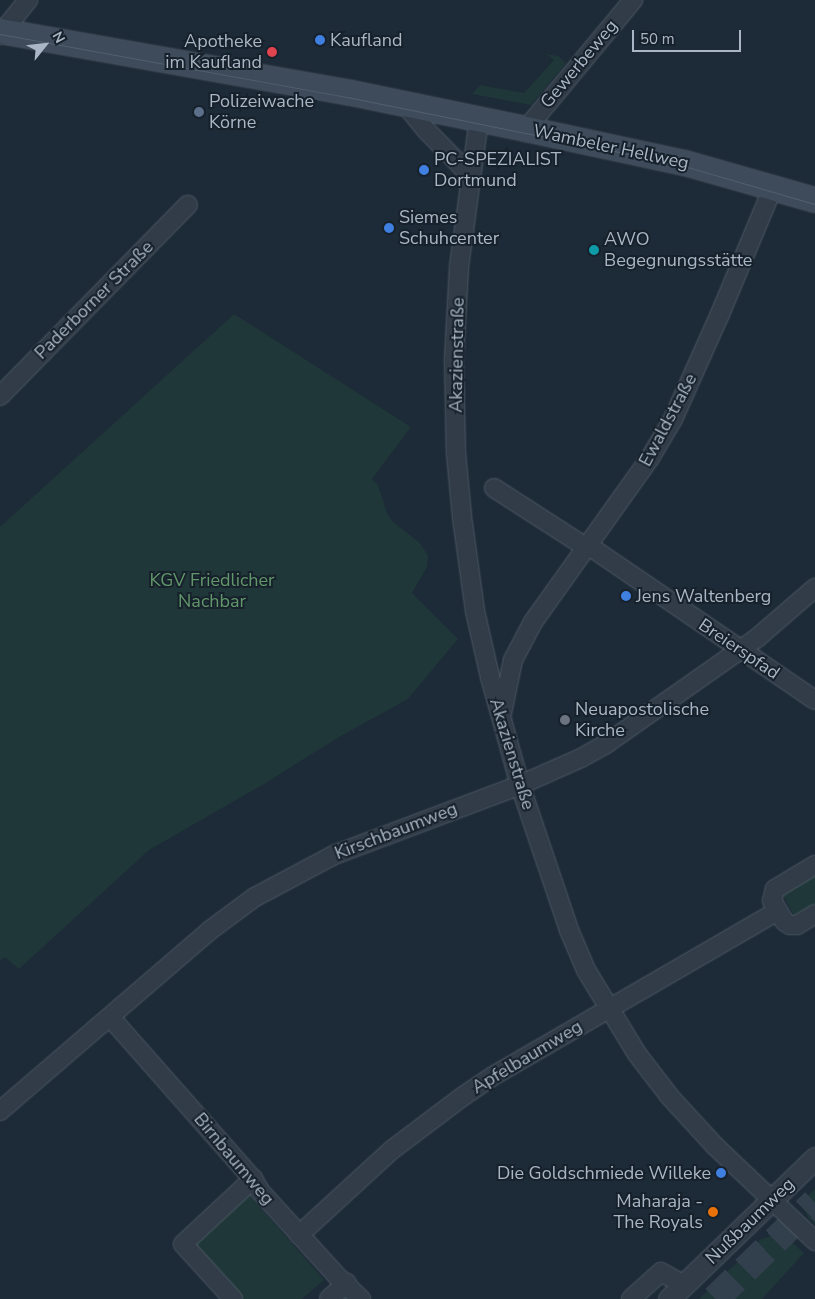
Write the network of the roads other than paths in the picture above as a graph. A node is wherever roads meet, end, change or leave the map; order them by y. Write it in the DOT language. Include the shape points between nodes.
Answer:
graph roads {
  1 [pos="28,0"];
  2 [pos="633,0"];
  3 [pos="1,33"];
  4 [pos="405,104"];
  5 [pos="479,119"];
  6 [pos="526,129"];
  7 [pos="470,175"];
  8 [pos="773,187"];
  9 [pos="815,200"];
  10 [pos="188,205"];
  11 [pos="0,396"];
  12 [pos="494,488"];
  13 [pos="588,547"];
  14 [pos="815,588"];
  15 [pos="740,650"];
  16 [pos="484,654"];
  17 [pos="513,660"];
  18 [pos="815,700"];
  19 [pos="501,720"];
  20 [pos="520,784"];
  21 [pos="815,865"];
  22 [pos="778,911"];
  23 [pos="815,914"];
  24 [pos="608,1009"];
  25 [pos="110,1017"];
  26 [pos="0,1111"];
  27 [pos="815,1158"];
  28 [pos="253,1179"];
  29 [pos="771,1201"];
  30 [pos="299,1235"];
  31 [pos="815,1241"];
  32 [pos="347,1283"];
  33 [pos="677,1292"];
  34 [pos="233,1299"];
  35 [pos="329,1299"];
  36 [pos="361,1299"];
  37 [pos="631,1299"];
  1 -- 3 [label="street"];
  2 -- 6 [label="street, Gewerbeweg"];
  3 -- 4 [label="main road, Wambeler Hellweg"];
  4 -- 5 [label="main road, Wambeler Hellweg"];
  4 -- 7 [label="street"];
  5 -- 6 [label="main road, Wambeler Hellweg"];
  5 -- 7 [label="street, Akazienstraße"];
  6 -- 8 [label="main road, Wambeler Hellweg" via="685,163"];
  7 -- 16 [label="street, Akazienstraße" via="459,267 454,360 456,453 463,527"];
  8 -- 9 [label="main road, Wambeler Hellweg"];
  8 -- 13 [label="street, Ewaldstraße" via="673,419"];
  10 -- 11 [label="street, Paderborner Straße"];
  12 -- 13 [label="street, Breierspfad"];
  13 -- 15 [label="street, Breierspfad"];
  13 -- 17 [label="street, Ewaldstraße" via="533,622"];
  14 -- 15 [label="street, Kirschbaumweg"];
  15 -- 18 [label="street, Breierspfad"];
  15 -- 20 [label="street, Kirschbaumweg" via="606,744"];
  16 -- 17 [label="street" via="497,662"];
  16 -- 19 [label="street, Akazienstraße"];
  17 -- 19 [label="street, Ewaldstraße"];
  19 -- 20 [label="street, Akazienstraße"];
  20 -- 24 [label="street, Akazienstraße" via="569,930"];
  20 -- 25 [label="street, Kirschbaumweg" via="334,855 272,886 209,931"];
  21 -- 22 [label="street" via="775,888 772,901"];
  22 -- 23 [label="street" via="790,925 797,925"];
  22 -- 24 [label="street, Apfelbaumweg"];
  24 -- 29 [label="street, Akazienstraße" via="670,1097"];
  24 -- 30 [label="street, Apfelbaumweg" via="493,1076 417,1130"];
  25 -- 26 [label="street, Kirschbaumweg"];
  25 -- 28 [label="street, Birnbaumweg"];
  27 -- 29 [label="street, Nußbaumweg"];
  28 -- 30 [label="street, Birnbaumweg"];
  28 -- 34 [label="street" via="183,1244"];
  29 -- 31 [label="street, Akazienstraße"];
  29 -- 33 [label="street, Nußbaumweg"];
  30 -- 32 [label="street, Birnbaumweg"];
  32 -- 35 [label="street"];
  32 -- 36 [label="street, Birnbaumweg"];
  33 -- 37 [label="street, Nußbaumweg" via="660,1272"];
}
